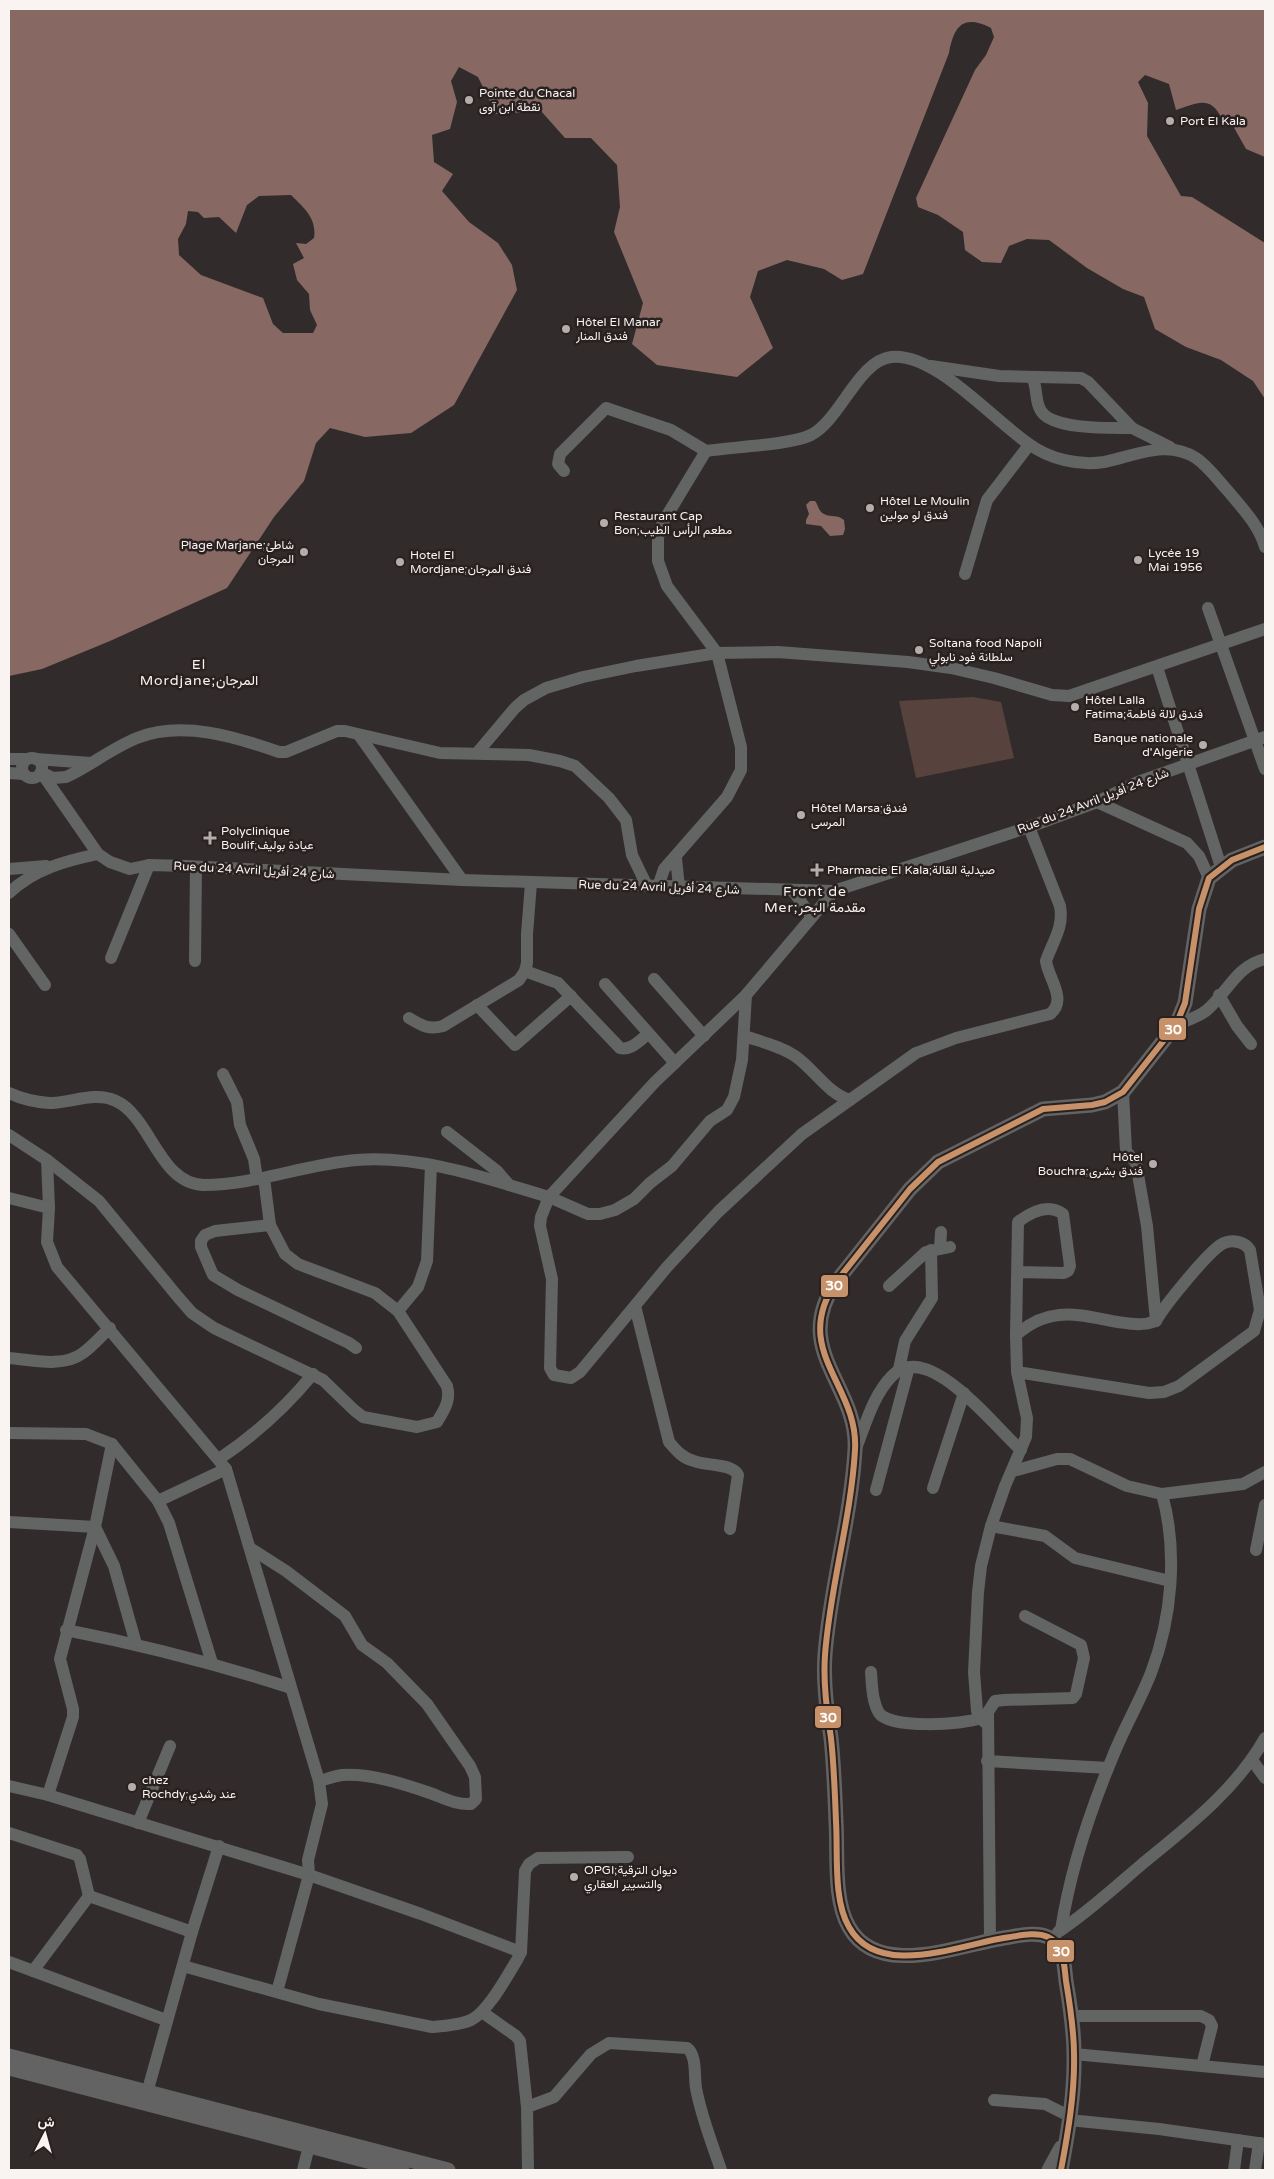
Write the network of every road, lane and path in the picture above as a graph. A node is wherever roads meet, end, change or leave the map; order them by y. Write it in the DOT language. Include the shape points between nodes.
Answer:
graph roads {
  1 [pos="931,366"];
  2 [pos="1032,377"];
  3 [pos="1132,428"];
  4 [pos="1029,445"];
  5 [pos="706,451"];
  6 [pos="1178,451"];
  7 [pos="564,471"];
  8 [pos="1265,547"];
  9 [pos="965,574"];
  10 [pos="1208,608"];
  11 [pos="1265,629"];
  12 [pos="1221,644"];
  13 [pos="717,653"];
  14 [pos="1157,667"];
  15 [pos="359,735"];
  16 [pos="1260,739"];
  17 [pos="477,752"];
  18 [pos="9,759"];
  19 [pos="31,759"];
  20 [pos="93,763"];
  21 [pos="1187,765"];
  22 [pos="1265,769"];
  23 [pos="40,772"];
  24 [pos="9,773"];
  25 [pos="26,776"];
  26 [pos="59,798"];
  27 [pos="1097,802"];
  28 [pos="1029,827"];
  29 [pos="1265,847"];
  30 [pos="98,854"];
  31 [pos="676,858"];
  32 [pos="53,865"];
  33 [pos="148,865"];
  34 [pos="196,867"];
  35 [pos="1221,867"];
  36 [pos="9,869"];
  37 [pos="1209,878"];
  38 [pos="462,880"];
  39 [pos="531,883"];
  40 [pos="653,886"];
  41 [pos="679,887"];
  42 [pos="793,891"];
  43 [pos="834,891"];
  44 [pos="9,893"];
  45 [pos="812,917"];
  46 [pos="9,934"];
  47 [pos="111,958"];
  48 [pos="1265,959"];
  49 [pos="195,961"];
  50 [pos="525,971"];
  51 [pos="654,979"];
  52 [pos="605,984"];
  53 [pos="45,985"];
  54 [pos="746,995"];
  55 [pos="1219,995"];
  56 [pos="571,996"];
  57 [pos="477,1006"];
  58 [pos="410,1018"];
  59 [pos="1176,1026"];
  60 [pos="648,1034"];
  61 [pos="704,1036"];
  62 [pos="744,1036"];
  63 [pos="1251,1044"];
  64 [pos="675,1063"];
  65 [pos="223,1074"];
  66 [pos="1123,1092"];
  67 [pos="9,1093"];
  68 [pos="850,1100"];
  69 [pos="447,1132"];
  70 [pos="9,1136"];
  71 [pos="47,1160"];
  72 [pos="431,1165"];
  73 [pos="261,1178"];
  74 [pos="509,1185"];
  75 [pos="549,1197"];
  76 [pos="9,1198"];
  77 [pos="49,1208"];
  78 [pos="270,1225"];
  79 [pos="941,1232"];
  80 [pos="940,1248"];
  81 [pos="1018,1272"];
  82 [pos="889,1286"];
  83 [pos="636,1306"];
  84 [pos="398,1311"];
  85 [pos="1156,1321"];
  86 [pos="110,1328"];
  87 [pos="1016,1335"];
  88 [pos="356,1348"];
  89 [pos="9,1358"];
  90 [pos="904,1368"];
  91 [pos="1017,1372"];
  92 [pos="313,1374"];
  93 [pos="964,1393"];
  94 [pos="9,1433"];
  95 [pos="112,1444"];
  96 [pos="1021,1450"];
  97 [pos="854,1453"];
  98 [pos="223,1464"];
  99 [pos="1013,1471"];
  100 [pos="1265,1472"];
  101 [pos="933,1488"];
  102 [pos="876,1490"];
  103 [pos="1162,1494"];
  104 [pos="158,1501"];
  105 [pos="1265,1504"];
  106 [pos="9,1522"];
  107 [pos="991,1526"];
  108 [pos="95,1527"];
  109 [pos="730,1529"];
  110 [pos="250,1548"];
  111 [pos="1256,1550"];
  112 [pos="1170,1581"];
  113 [pos="1025,1616"];
  114 [pos="66,1630"];
  115 [pos="136,1644"];
  116 [pos="212,1663"];
  117 [pos="871,1672"];
  118 [pos="291,1688"];
  119 [pos="984,1722"];
  120 [pos="1265,1738"];
  121 [pos="170,1746"];
  122 [pos="1258,1757"];
  123 [pos="988,1761"];
  124 [pos="1108,1768"];
  125 [pos="1265,1778"];
  126 [pos="320,1781"];
  127 [pos="9,1786"];
  128 [pos="48,1795"];
  129 [pos="138,1823"];
  130 [pos="9,1833"];
  131 [pos="219,1846"];
  132 [pos="628,1857"];
  133 [pos="310,1875"];
  134 [pos="88,1896"];
  135 [pos="192,1932"];
  136 [pos="1056,1934"];
  137 [pos="990,1939"];
  138 [pos="521,1952"];
  139 [pos="9,1962"];
  140 [pos="183,1966"];
  141 [pos="33,1971"];
  142 [pos="277,1992"];
  143 [pos="482,2012"];
  144 [pos="1071,2016"];
  145 [pos="166,2020"];
  146 [pos="1074,2054"];
  147 [pos="9,2056"];
  148 [pos="1202,2066"];
  149 [pos="9,2068"];
  150 [pos="1265,2072"];
  151 [pos="146,2098"];
  152 [pos="994,2100"];
  153 [pos="526,2107"];
  154 [pos="1069,2118"];
  155 [pos="1067,2138"];
  156 [pos="1238,2140"];
  157 [pos="1262,2144"];
  158 [pos="310,2146"];
  159 [pos="303,2170"];
  160 [pos="402,2170"];
  161 [pos="448,2170"];
  162 [pos="528,2170"];
  163 [pos="721,2170"];
  164 [pos="1049,2170"];
  165 [pos="1061,2170"];
  166 [pos="1234,2170"];
  167 [pos="1255,2170"];
  1 -- 2 [label="street" via="978,374"];
  1 -- 4 [label="street"];
  1 -- 5 [label="street" via="902,358 882,360 867,371 839,408 812,434 773,443"];
  2 -- 3 [label="street" via="1081,378"];
  2 -- 3 [label="street" via="1039,408 1050,420 1090,427"];
  3 -- 6 [label="street"];
  4 -- 6 [label="street" via="1055,458 1077,462 1103,462 1152,449"];
  4 -- 9 [label="street" via="987,500"];
  5 -- 7 [label="street" via="671,430 606,408 560,454 558,464"];
  5 -- 13 [label="street" via="663,522 657,549 667,586"];
  6 -- 8 [label="street" via="1196,458 1218,479 1248,514"];
  10 -- 12 [label="street"];
  11 -- 12 [label="street"];
  12 -- 14 [label="street"];
  12 -- 16 [label="street"];
  13 -- 14 [label="street" via="778,652 908,662 994,678 1062,696 1096,689"];
  13 -- 17 [label="street" via="627,668 546,688 515,708"];
  13 -- 31 [label="street" via="741,747 740,770 727,797"];
  14 -- 21 [label="street"];
  15 -- 17 [label="street" via="440,753"];
  15 -- 20 [label="street" via="337,731 279,752 222,735 192,730 162,731 136,738"];
  15 -- 38 [label="street"];
  16 -- 21 [label="street, Rue du 24 Avril شارع 24 أفريل"];
  16 -- 22 [label="street"];
  17 -- 40 [label="street" via="542,757 570,763 581,770 626,820 632,855"];
  18 -- 19 [label="street"];
  19 -- 20 [label="street"];
  19 -- 23 [label="street" via="40,763"];
  19 -- 25 [label="street" via="22,766"];
  20 -- 23 [label="street" via="59,778"];
  21 -- 27 [label="street, Rue du 24 Avril شارع 24 أفريل" via="1138,782"];
  21 -- 35 [label="street"];
  23 -- 25 [label="street" via="34,778"];
  23 -- 26 [label="street, Rue du 24 Avril شارع 24 أفريل"];
  24 -- 25 [label="street"];
  25 -- 26 [label="street"];
  26 -- 30 [label="street, Rue du 24 Avril شارع 24 أفريل"];
  27 -- 28 [label="street, Rue du 24 Avril شارع 24 أفريل"];
  27 -- 37 [label="street" via="1187,843 1199,856"];
  28 -- 43 [label="street, Rue du 24 Avril شارع 24 أفريل"];
  28 -- 68 [label="street" via="1062,918 1061,928 1046,961 1058,995 1056,1009 1050,1014 956,1038 916,1053"];
  29 -- 35 [label="main road"];
  30 -- 32 [label="street"];
  30 -- 33 [label="street, Rue du 24 Avril شارع 24 أفريل" via="130,869"];
  31 -- 40 [label="street"];
  31 -- 41 [label="street"];
  32 -- 36 [label="street"];
  32 -- 44 [label="street" via="29,876"];
  33 -- 34 [label="street, Rue du 24 Avril شارع 24 أفريل"];
  33 -- 47 [label="street"];
  34 -- 38 [label="street, Rue du 24 Avril شارع 24 أفريل"];
  34 -- 49 [label="street"];
  35 -- 37 [label="main road"];
  37 -- 59 [label="main road" via="1199,909 1189,988"];
  38 -- 39 [label="street, Rue du 24 Avril شارع 24 أفريل"];
  39 -- 40 [label="street, Rue du 24 Avril شارع 24 أفريل"];
  39 -- 50 [label="street"];
  40 -- 41 [label="street, Rue du 24 Avril شارع 24 أفريل"];
  41 -- 42 [label="street, Rue du 24 Avril شارع 24 أفريل"];
  42 -- 43 [label="street, Rue du 24 Avril شارع 24 أفريل"];
  42 -- 45 [label="street"];
  43 -- 45 [label="street"];
  45 -- 54 [label="street"];
  46 -- 53 [label="street"];
  48 -- 55 [label="street" via="1237,974"];
  50 -- 56 [label="street" via="554,980"];
  50 -- 57 [label="street" via="519,980"];
  51 -- 61 [label="street"];
  52 -- 60 [label="street"];
  54 -- 61 [label="street"];
  54 -- 62 [label="street"];
  55 -- 59 [label="street" via="1207,1010"];
  55 -- 63 [label="street"];
  56 -- 57 [label="street" via="516,1045"];
  56 -- 60 [label="street" via="620,1048 631,1047"];
  57 -- 58 [label="street" via="434,1029"];
  59 -- 66 [label="main road"];
  60 -- 64 [label="street"];
  61 -- 64 [label="street"];
  62 -- 68 [label="street" via="797,1057 824,1084"];
  62 -- 75 [label="street" via="739,1076 727,1110 710,1121 672,1166 634,1199 615,1210 594,1215"];
  64 -- 75 [label="street"];
  65 -- 73 [label="street" via="238,1102 240,1125"];
  66 -- 85 [label="street" via="1126,1151 1136,1163 1147,1226"];
  66 -- 97 [label="main road" via="1092,1105 1043,1109 938,1162 910,1189 836,1282 822,1309 820,1334 826,1361 850,1417 855,1437"];
  67 -- 73 [label="street" via="22,1099 50,1103 99,1097 117,1101 131,1113 173,1170 188,1182 203,1185"];
  68 -- 83 [label="street" via="787,1146 718,1212"];
  69 -- 74 [label="street" via="497,1171"];
  70 -- 71 [label="street"];
  71 -- 77 [label="street"];
  71 -- 92 [label="street" via="99,1201 192,1313 239,1341"];
  72 -- 73 [label="street" via="357,1160"];
  72 -- 74 [label="street"];
  72 -- 84 [label="street" via="427,1261 418,1287"];
  73 -- 78 [label="street"];
  74 -- 75 [label="street"];
  75 -- 83 [label="street" via="540,1217 540,1226 552,1279 550,1368 554,1375 571,1378 580,1372"];
  76 -- 77 [label="street"];
  77 -- 86 [label="street" via="47,1242 50,1254"];
  78 -- 84 [label="street" via="285,1254 298,1264 375,1293"];
  78 -- 88 [label="street" via="205,1235 201,1247 213,1275"];
  79 -- 80 [label="street"];
  80 -- 82 [label="street" via="920,1256"];
  80 -- 90 [label="street" via="932,1298 905,1341"];
  81 -- 81 [label="street" via="1018,1222 1041,1209 1063,1214 1068,1271"];
  81 -- 87 [label="street"];
  83 -- 109 [label="street" via="669,1442 680,1454 693,1461 731,1468 738,1475"];
  84 -- 92 [label="street" via="447,1386 448,1402 437,1422 417,1427 363,1416"];
  85 -- 87 [label="street" via="1135,1325 1053,1314 1029,1323"];
  85 -- 91 [label="street" via="1163,1307 1222,1244 1238,1242 1250,1250 1260,1310 1254,1331 1179,1386 1149,1393"];
  86 -- 89 [label="street" via="82,1354 67,1360 50,1362"];
  86 -- 98 [label="street"];
  87 -- 91 [label="street"];
  90 -- 93 [label="street" via="926,1368"];
  90 -- 97 [label="street" via="878,1396"];
  90 -- 102 [label="street"];
  91 -- 96 [label="street" via="1027,1423"];
  92 -- 98 [label="street" via="291,1401"];
  93 -- 96 [label="street"];
  93 -- 101 [label="street"];
  94 -- 95 [label="street" via="86,1434"];
  95 -- 104 [label="street"];
  95 -- 108 [label="street"];
  96 -- 99 [label="street"];
  97 -- 137 [label="main road" via="842,1554 824,1656 839,1894 844,1918 861,1941 896,1957 928,1954"];
  98 -- 104 [label="street"];
  98 -- 110 [label="street"];
  99 -- 103 [label="street" via="1057,1458 1070,1459 1127,1486"];
  99 -- 107 [label="street"];
  100 -- 103 [label="street" via="1244,1484"];
  103 -- 112 [label="street" via="1171,1537"];
  104 -- 116 [label="street" via="169,1523"];
  105 -- 111 [label="street"];
  106 -- 108 [label="street"];
  107 -- 112 [label="street" via="1045,1536 1075,1558"];
  107 -- 119 [label="street" via="981,1566 974,1672 977,1710"];
  108 -- 114 [label="street"];
  108 -- 115 [label="street" via="114,1566"];
  110 -- 118 [label="street"];
  110 -- 126 [label="street" via="286,1570 345,1616 362,1645 387,1663 426,1704 470,1766 475,1778 476,1799 471,1804 460,1804 354,1775"];
  112 -- 124 [label="street" via="1166,1622 1151,1673"];
  113 -- 119 [label="street" via="1081,1645 1084,1658 1076,1694 1068,1700 995,1702"];
  114 -- 115 [label="street"];
  114 -- 128 [label="street" via="60,1659 73,1716"];
  115 -- 116 [label="street"];
  116 -- 118 [label="street"];
  117 -- 119 [label="street" via="880,1714 894,1722"];
  118 -- 126 [label="street"];
  119 -- 123 [label="street"];
  120 -- 122 [label="street"];
  121 -- 129 [label="street"];
  122 -- 125 [label="street"];
  122 -- 136 [label="street" via="1177,1835"];
  123 -- 124 [label="street"];
  123 -- 137 [label="street"];
  124 -- 136 [label="street"];
  126 -- 133 [label="street" via="322,1804 308,1860"];
  127 -- 128 [label="street"];
  128 -- 129 [label="street"];
  129 -- 131 [label="street"];
  130 -- 134 [label="street" via="77,1855"];
  131 -- 133 [label="street"];
  131 -- 135 [label="street"];
  132 -- 138 [label="street" via="533,1860 525,1871"];
  133 -- 138 [label="street"];
  133 -- 142 [label="street"];
  134 -- 135 [label="street"];
  134 -- 141 [label="street"];
  135 -- 140 [label="street"];
  136 -- 137 [label="main road"];
  136 -- 144 [label="main road"];
  138 -- 143 [label="street"];
  139 -- 141 [label="street"];
  140 -- 142 [label="street"];
  140 -- 145 [label="street"];
  141 -- 145 [label="street"];
  142 -- 143 [label="street" via="432,2028 471,2020"];
  143 -- 153 [label="street" via="520,2041"];
  144 -- 146 [label="main road"];
  144 -- 148 [label="street" via="1200,2016 1209,2020 1212,2026"];
  145 -- 151 [label="street"];
  146 -- 148 [label="street"];
  146 -- 154 [label="main road"];
  147 -- 151 [label="main road"];
  148 -- 150 [label="street"];
  149 -- 151 [label="main road"];
  151 -- 158 [label="main road"];
  151 -- 161 [label="main road"];
  152 -- 154 [label="street" via="1045,2104"];
  153 -- 162 [label="street"];
  153 -- 163 [label="street" via="554,2097 590,2054 609,2043 687,2048 693,2054 700,2110"];
  154 -- 155 [label="main road"];
  154 -- 156 [label="street"];
  155 -- 164 [label="main road"];
  155 -- 165 [label="main road"];
  156 -- 157 [label="street"];
  156 -- 166 [label="street"];
  157 -- 167 [label="street"];
  158 -- 159 [label="street"];
  158 -- 160 [label="main road"];
}
